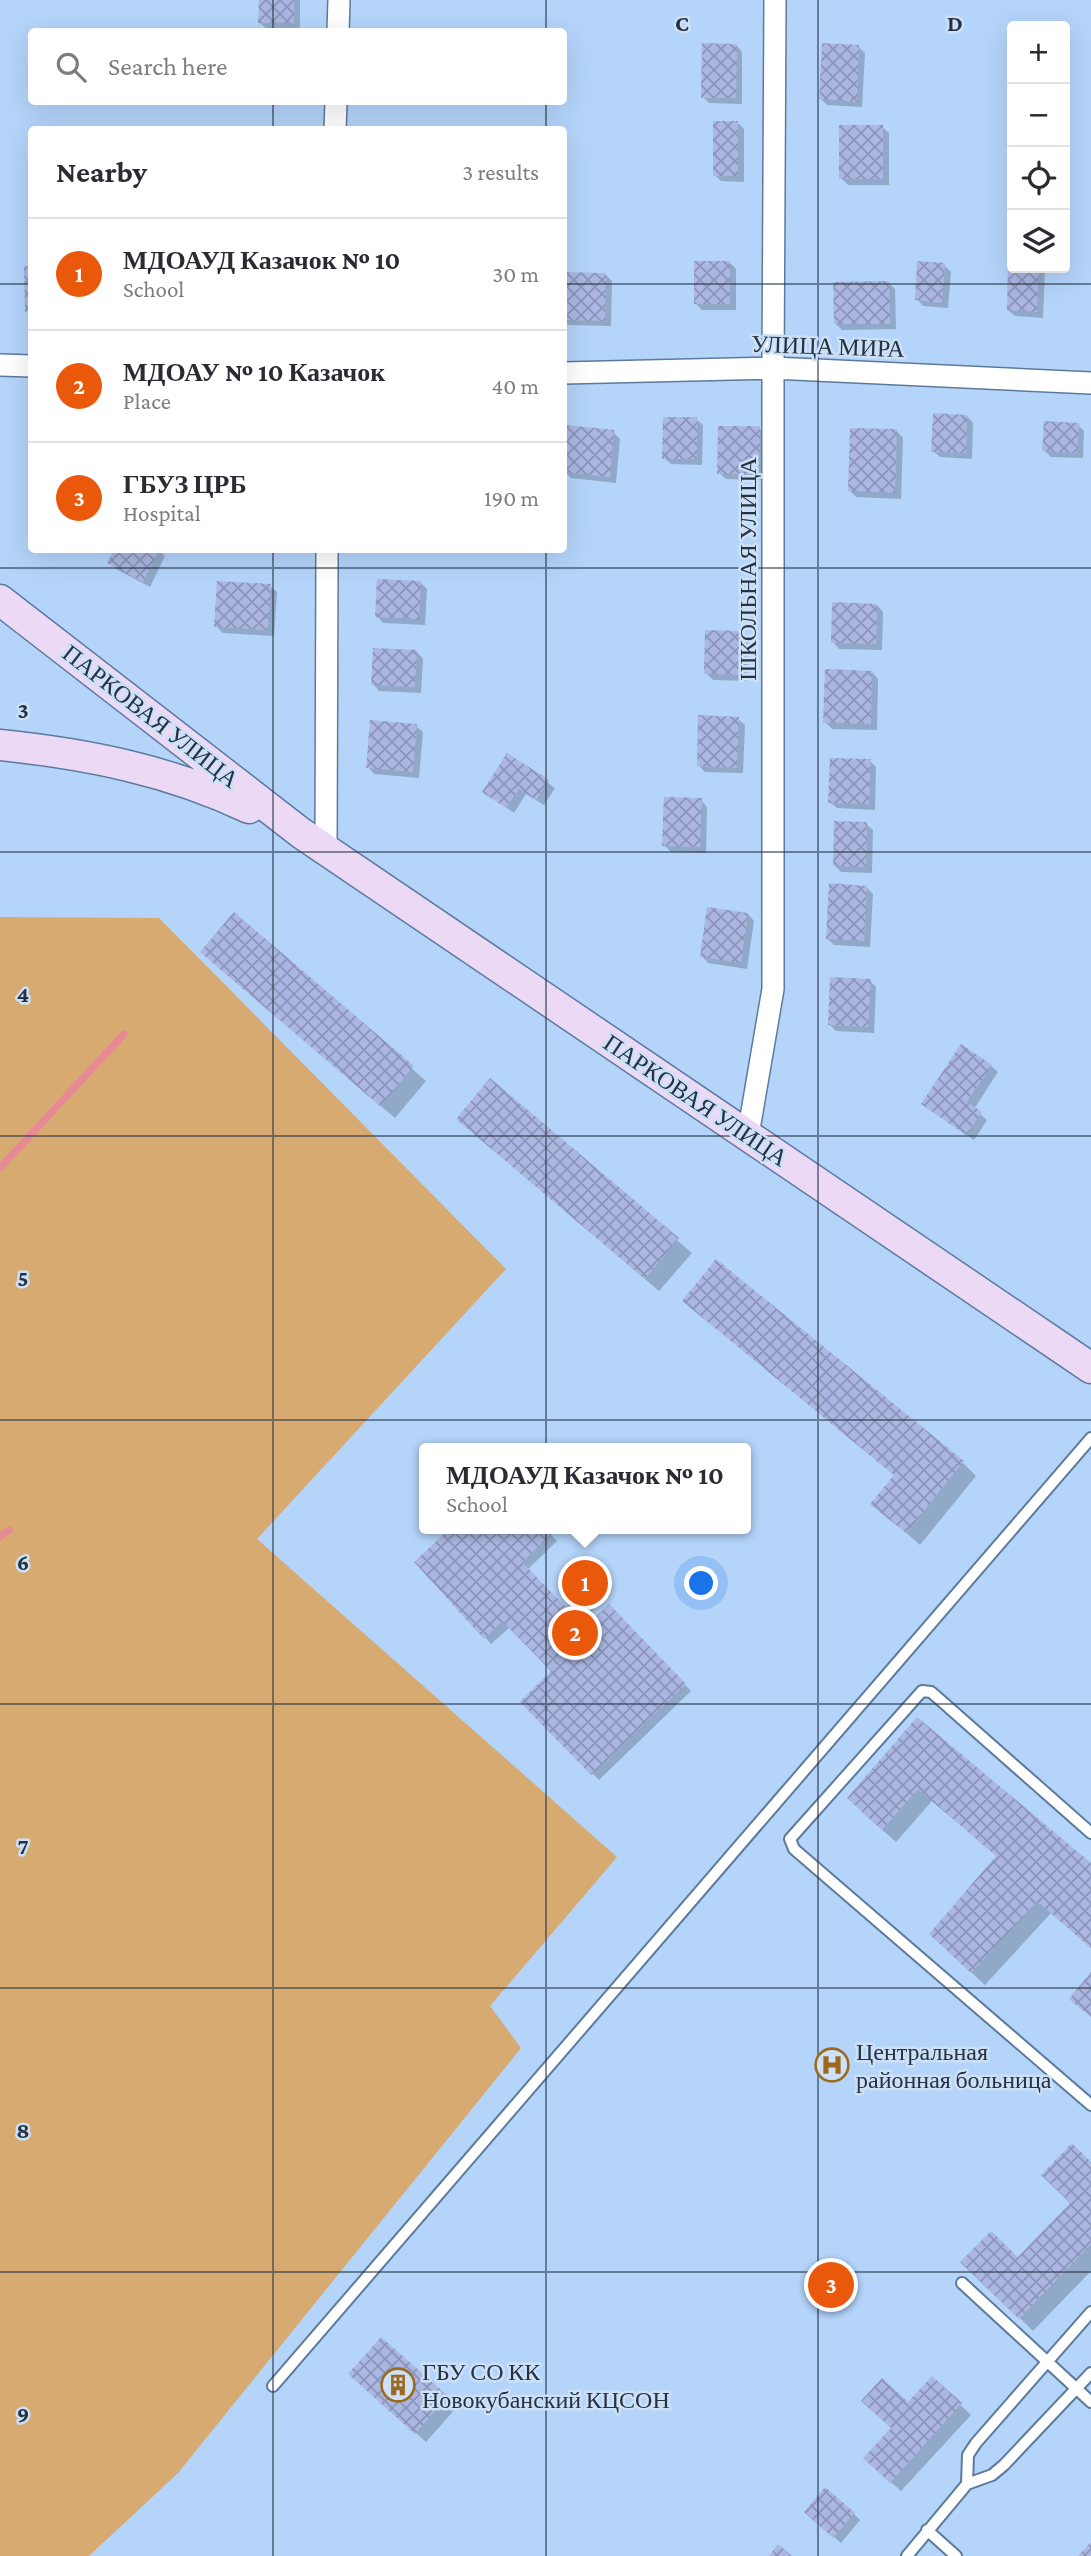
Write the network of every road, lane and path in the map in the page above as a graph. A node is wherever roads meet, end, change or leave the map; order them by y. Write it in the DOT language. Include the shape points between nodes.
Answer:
graph roads {
  1 [pos="340,0"];
  2 [pos="775,0"];
  3 [pos="338,28"];
  4 [pos="336,105"];
  5 [pos="335,126"];
  6 [pos="0,365"];
  7 [pos="28,366"];
  8 [pos="773,368"];
  9 [pos="567,373"];
  10 [pos="1091,383"];
  11 [pos="327,553"];
  12 [pos="0,600"];
  13 [pos="0,745"];
  14 [pos="301,833"];
  15 [pos="326,849"];
  16 [pos="748,1135"];
  17 [pos="1091,1368"];
  18 [pos="1091,1438"];
  19 [pos="1091,1832"];
  20 [pos="1091,2105"];
  21 [pos="962,2283"];
  22 [pos="1091,2312"];
  23 [pos="1046,2364"];
  24 [pos="1091,2373"];
  25 [pos="273,2386"];
  26 [pos="1077,2390"];
  27 [pos="1091,2403"];
  28 [pos="967,2484"];
  29 [pos="927,2530"];
  30 [pos="907,2556"];
  31 [pos="956,2556"];
  1 -- 3 [label="street"];
  2 -- 8 [label="street, ШКОЛЬНАЯ УЛИЦА"];
  4 -- 5 [label="street"];
  6 -- 7 [label="street"];
  8 -- 9 [label="street, УЛИЦА МИРА"];
  8 -- 10 [label="street, УЛИЦА МИРА"];
  8 -- 16 [label="street, ШКОЛЬНАЯ УЛИЦА" via="773,989"];
  11 -- 15 [label="street"];
  12 -- 14 [label="main road, ПАРКОВАЯ УЛИЦА"];
  13 -- 14 [label="main road, ПАРКОВАЯ УЛИЦА" via="110,760 160,773 214,791"];
  14 -- 15 [label="main road, ПАРКОВАЯ УЛИЦА"];
  15 -- 16 [label="main road, ПАРКОВАЯ УЛИЦА"];
  16 -- 17 [label="main road, ПАРКОВАЯ УЛИЦА"];
  18 -- 25 [label="lane"];
  19 -- 20 [label="lane" via="931,1692 922,1691 790,1839 794,1849"];
  21 -- 23 [label="lane"];
  22 -- 23 [label="lane"];
  23 -- 26 [label="lane"];
  23 -- 28 [label="lane" via="968,2455"];
  24 -- 26 [label="lane"];
  26 -- 27 [label="lane"];
  26 -- 28 [label="lane" via="992,2475"];
  28 -- 29 [label="lane"];
  29 -- 30 [label="lane"];
  29 -- 31 [label="lane"];
}
